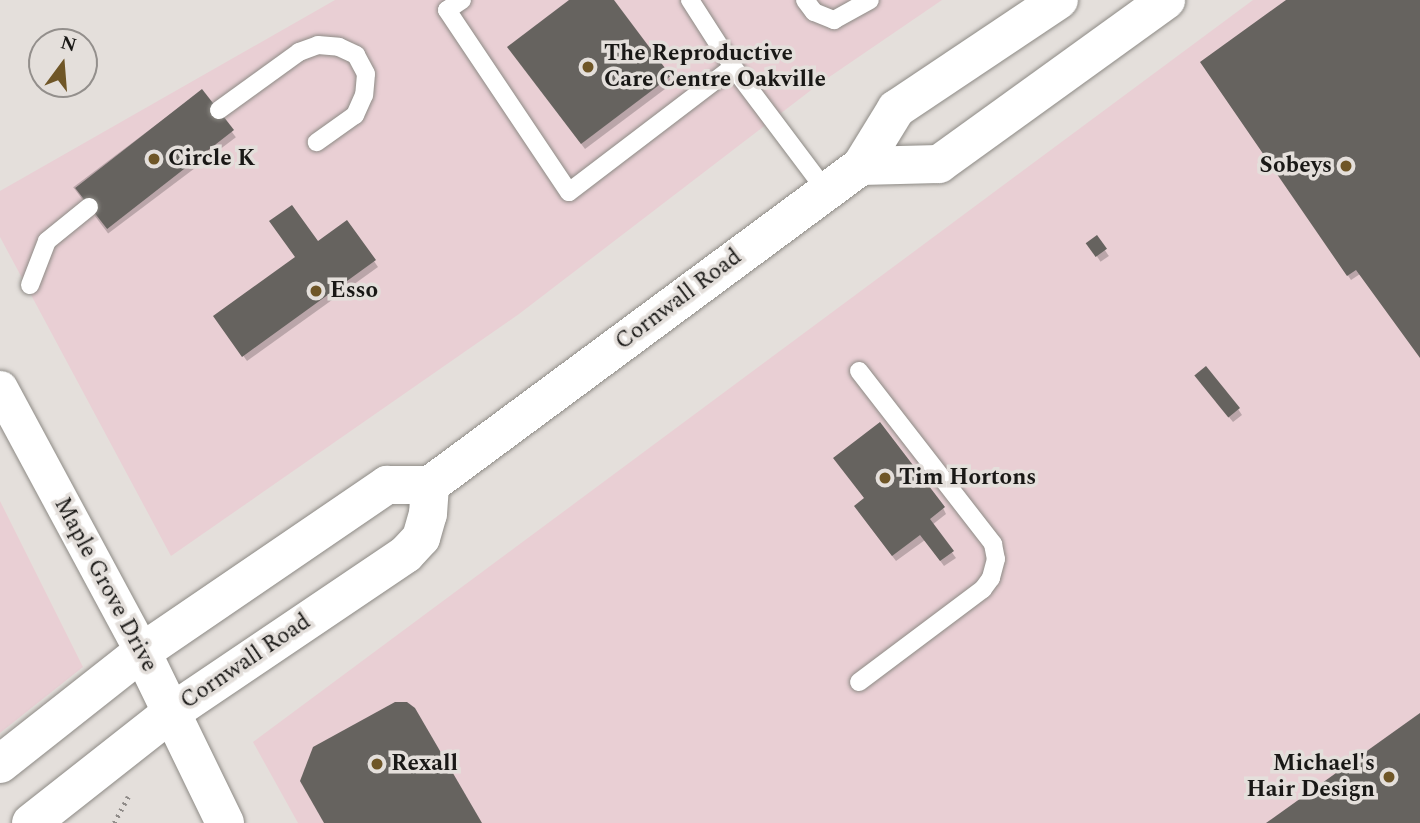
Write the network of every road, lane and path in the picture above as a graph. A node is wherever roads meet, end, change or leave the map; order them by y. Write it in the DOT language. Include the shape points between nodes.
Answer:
graph roads {
  1 [pos="462,0"];
  2 [pos="690,0"];
  3 [pos="805,0"];
  4 [pos="870,0"];
  5 [pos="1059,0"];
  6 [pos="1166,0"];
  7 [pos="733,67"];
  8 [pos="219,110"];
  9 [pos="317,142"];
  10 [pos="861,166"];
  11 [pos="826,191"];
  12 [pos="89,207"];
  13 [pos="30,285"];
  14 [pos="859,371"];
  15 [pos="0,388"];
  16 [pos="430,485"];
  17 [pos="142,652"];
  18 [pos="859,682"];
  19 [pos="172,712"];
  20 [pos="0,764"];
  21 [pos="31,823"];
  22 [pos="225,823"];
  1 -- 7 [label="lane" via="447,10 569,192"];
  2 -- 7 [label="lane"];
  3 -- 4 [label="lane" via="814,12 834,20"];
  5 -- 10 [label="main road, Cornwall Road" via="896,109"];
  6 -- 10 [label="main road" via="939,164"];
  7 -- 11 [label="lane"];
  8 -- 9 [label="lane" via="299,52 318,45 339,47 356,55 366,74 365,95 355,115"];
  10 -- 11 [label="main road, Cornwall Road"];
  11 -- 16 [label="main road, Cornwall Road"];
  12 -- 13 [label="lane" via="47,241"];
  14 -- 18 [label="lane" via="993,544 996,559 983,589"];
  15 -- 17 [label="street, Maple Grove Drive"];
  16 -- 17 [label="main road" via="387,485"];
  16 -- 19 [label="main road, Cornwall Road" via="421,538 406,554"];
  17 -- 19 [label="main road, Maple Grove Drive"];
  17 -- 20 [label="main road"];
  19 -- 21 [label="main road, Cornwall Road"];
  19 -- 22 [label="main road, Maple Grove Drive"];
}
